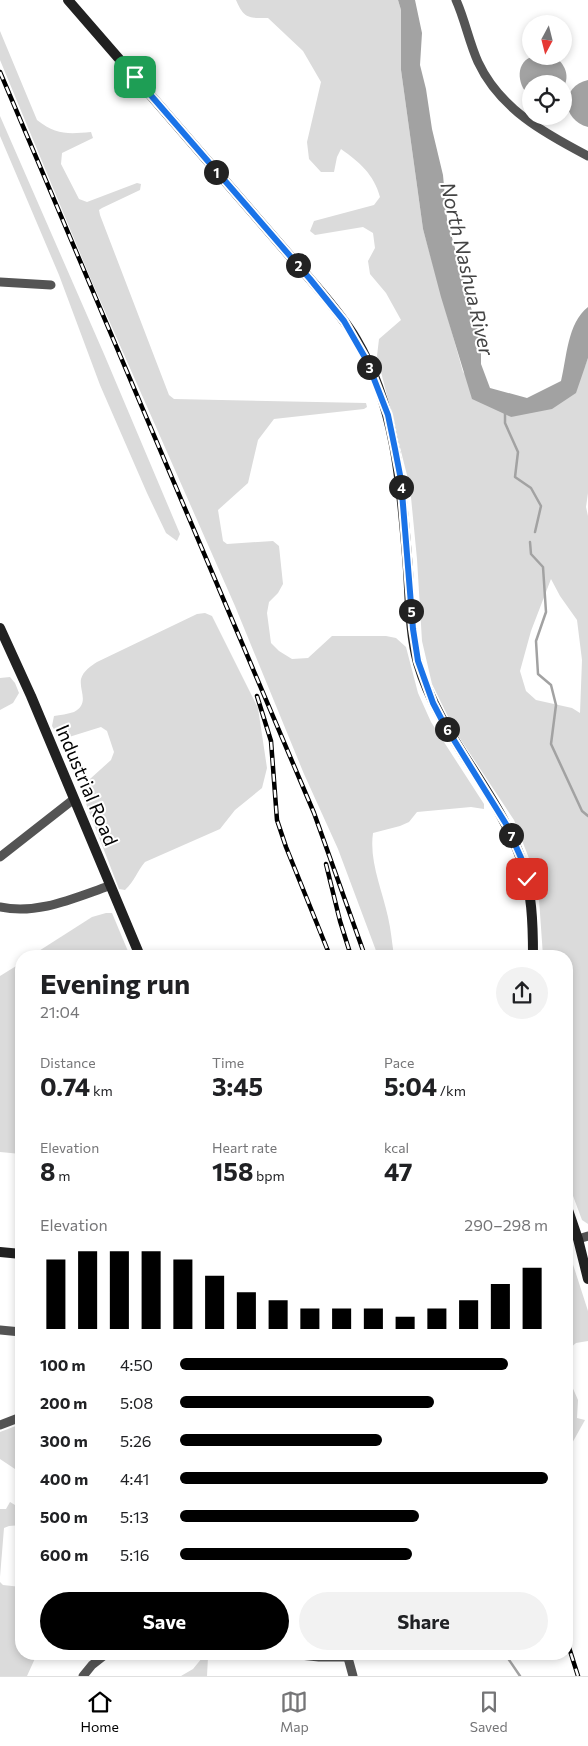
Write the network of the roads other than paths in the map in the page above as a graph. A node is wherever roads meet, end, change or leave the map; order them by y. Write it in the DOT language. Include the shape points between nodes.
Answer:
graph roads {
  1 [pos="68,0"];
  2 [pos="456,0"];
  3 [pos="588,156"];
  4 [pos="0,282"];
  5 [pos="50,285"];
  6 [pos="0,628"];
  7 [pos="74,799"];
  8 [pos="0,858"];
  9 [pos="109,886"];
  10 [pos="0,907"];
  11 [pos="137,950"];
  12 [pos="533,950"];
  13 [pos="573,1218"];
  14 [pos="583,1237"];
  15 [pos="0,1252"];
  16 [pos="15,1253"];
  17 [pos="588,1279"];
  18 [pos="0,1330"];
  19 [pos="15,1331"];
  20 [pos="15,1419"];
  21 [pos="0,1425"];
  22 [pos="98,1660"];
  23 [pos="349,1660"];
  24 [pos="83,1676"];
  25 [pos="353,1676"];
  1 -- 12 [label="main road" via="310,279 344,321 367,361 388,415 397,456 418,661 433,703 493,801 522,860 530,896"];
  2 -- 3 [label="street" via="478,62 498,94 525,119"];
  4 -- 5 [label="street"];
  6 -- 7 [label="main road, Industrial Road"];
  7 -- 8 [label="street"];
  7 -- 9 [label="main road, Industrial Road"];
  9 -- 10 [label="street" via="40,908 12,910"];
  9 -- 11 [label="main road, Industrial Road"];
  13 -- 14 [label="main road"];
  14 -- 17 [label="main road"];
  15 -- 16 [label="main road"];
  18 -- 19 [label="street"];
  20 -- 21 [label="street"];
  22 -- 24 [label="street"];
  23 -- 25 [label="street"];
}
